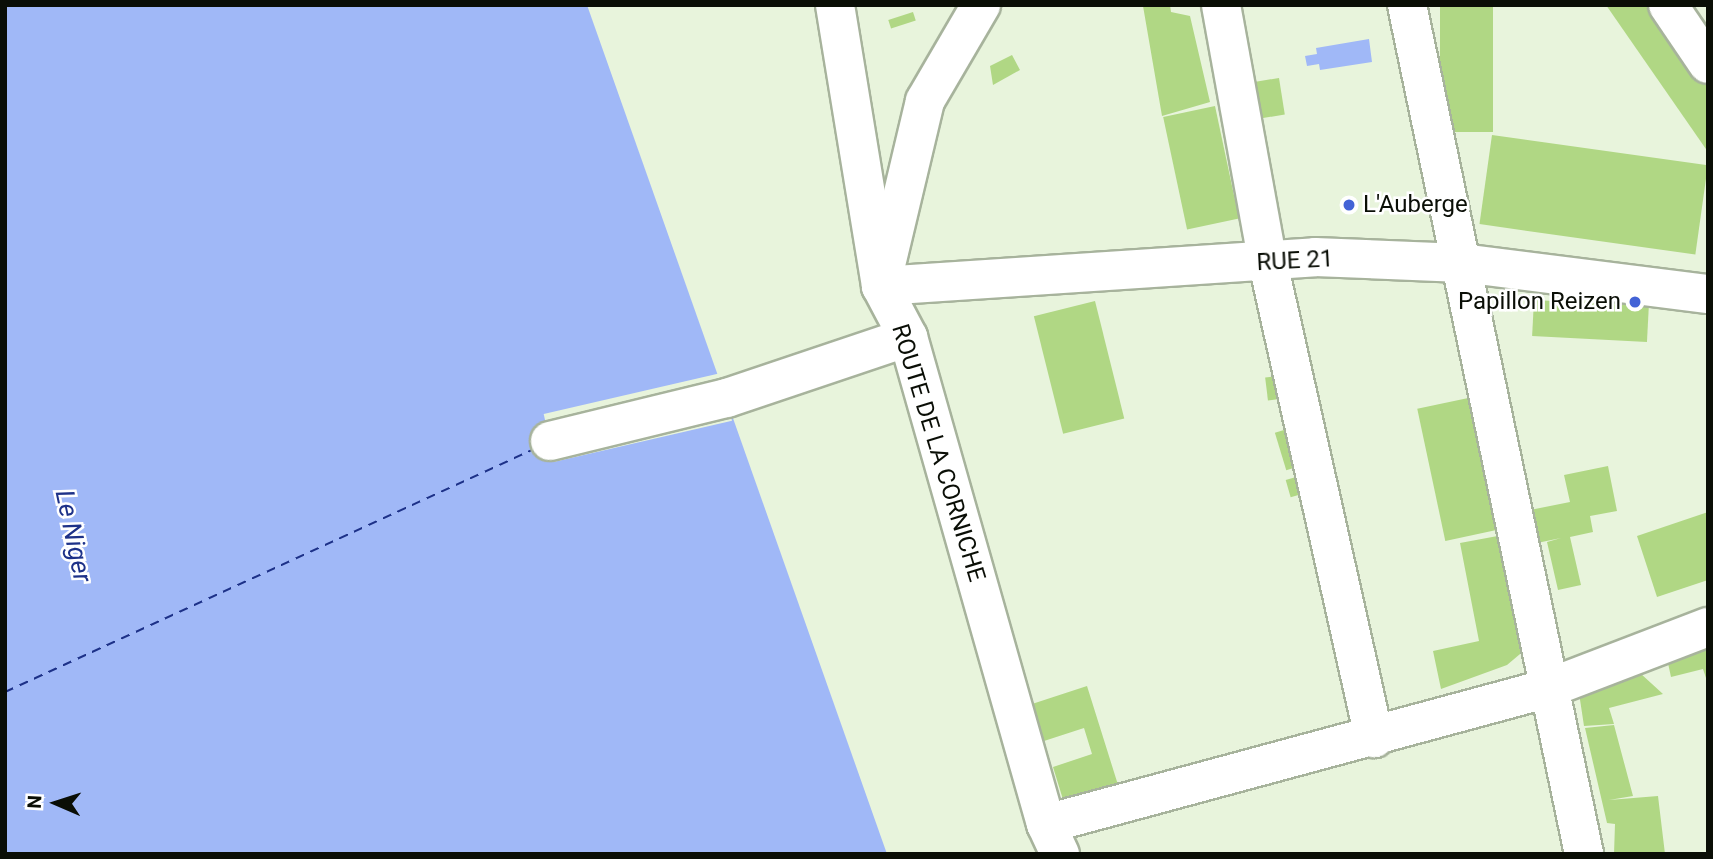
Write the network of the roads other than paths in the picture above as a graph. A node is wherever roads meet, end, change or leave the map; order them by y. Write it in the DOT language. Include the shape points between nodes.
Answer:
graph roads {
  1 [pos="981,5"];
  2 [pos="1221,5"];
  3 [pos="1407,5"];
  4 [pos="1668,5"];
  5 [pos="838,6"];
  6 [pos="1708,64"];
  7 [pos="1268,263"];
  8 [pos="1462,263"];
  9 [pos="881,286"];
  10 [pos="1708,294"];
  11 [pos="908,337"];
  12 [pos="550,441"];
  13 [pos="1708,627"];
  14 [pos="1549,688"];
  15 [pos="1374,738"];
  16 [pos="1053,839"];
  17 [pos="1584,854"];
  1 -- 9 [label="street" via="925,101"];
  2 -- 7 [label="street"];
  3 -- 8 [label="street"];
  4 -- 6 [label="street"];
  5 -- 9 [label="street, ROUTE DE LA CORNICHE"];
  7 -- 8 [label="street, RUE 21" via="1315,257"];
  7 -- 9 [label="street, RUE 21"];
  7 -- 15 [label="street"];
  8 -- 10 [label="street, RUE 21"];
  8 -- 14 [label="street"];
  9 -- 11 [label="street, ROUTE DE LA CORNICHE"];
  11 -- 12 [label="street" via="727,398"];
  11 -- 16 [label="street, ROUTE DE LA CORNICHE"];
  13 -- 14 [label="street"];
  14 -- 15 [label="street"];
  14 -- 17 [label="street"];
  15 -- 16 [label="street"];
}
